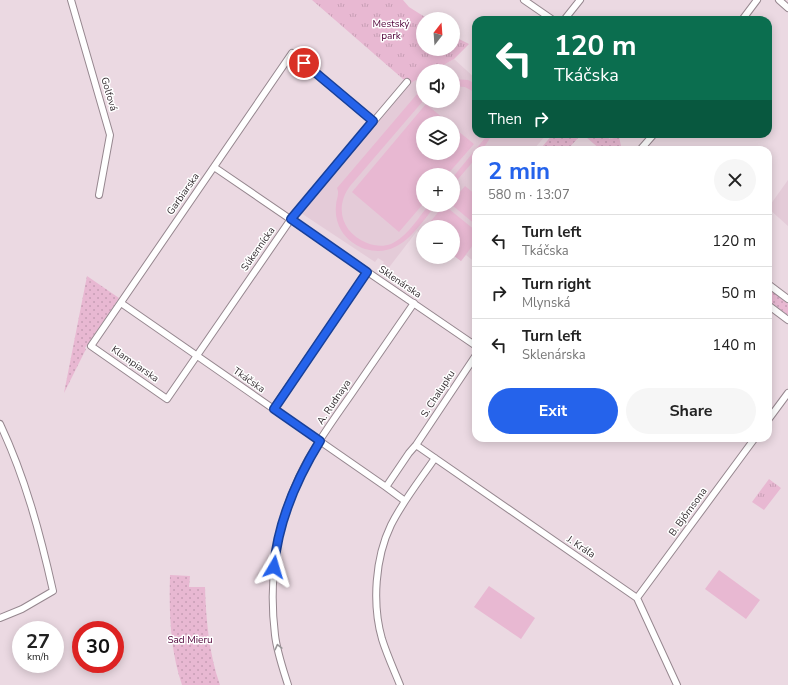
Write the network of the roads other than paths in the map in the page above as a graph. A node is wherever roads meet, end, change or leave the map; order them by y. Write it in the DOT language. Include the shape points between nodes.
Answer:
graph roads {
  1 [pos="71,0"];
  2 [pos="580,0"];
  3 [pos="757,0"];
  4 [pos="779,0"];
  5 [pos="526,1"];
  6 [pos="788,8"];
  7 [pos="547,16"];
  8 [pos="567,16"];
  9 [pos="745,16"];
  10 [pos="407,82"];
  11 [pos="373,121"];
  12 [pos="650,138"];
  13 [pos="644,146"];
  14 [pos="214,167"];
  15 [pos="99,195"];
  16 [pos="291,219"];
  17 [pos="367,272"];
  18 [pos="772,287"];
  19 [pos="788,299"];
  20 [pos="120,303"];
  21 [pos="414,303"];
  22 [pos="772,308"];
  23 [pos="788,320"];
  24 [pos="472,343"];
  25 [pos="91,346"];
  26 [pos="196,356"];
  27 [pos="472,361"];
  28 [pos="788,393"];
  29 [pos="167,399"];
  30 [pos="274,409"];
  31 [pos="772,415"];
  32 [pos="0,424"];
  33 [pos="320,441"];
  34 [pos="752,442"];
  35 [pos="416,445"];
  36 [pos="435,458"];
  37 [pos="386,487"];
  38 [pos="405,501"];
  39 [pos="638,598"];
  40 [pos="0,618"];
  41 [pos="288,685"];
  42 [pos="400,685"];
  43 [pos="677,685"];
  1 -- 15 [label="street, Golfová" via="110,135"];
  2 -- 8 [label="street"];
  3 -- 9 [label="street"];
  4 -- 6 [label="street"];
  5 -- 7 [label="street"];
  10 -- 11 [label="street, Súkennícka"];
  11 -- 14 [label="street, Garbiarska" via="292,53"];
  11 -- 16 [label="street, Súkennícka"];
  12 -- 13 [label="street"];
  14 -- 16 [label="street, Sklenárska"];
  14 -- 20 [label="street, Garbiarska"];
  16 -- 17 [label="street, Sklenárska"];
  16 -- 26 [label="street, Súkennícka"];
  17 -- 21 [label="street, Sklenárska"];
  17 -- 30 [label="street"];
  18 -- 19 [label="street"];
  20 -- 25 [label="street, Garbiarska"];
  20 -- 26 [label="street, Tkáčska"];
  21 -- 24 [label="street, Sklenárska"];
  21 -- 33 [label="street, A. Rudnaya"];
  22 -- 23 [label="street"];
  25 -- 29 [label="street, Klampiarska"];
  26 -- 29 [label="street, Súkennícka"];
  26 -- 30 [label="street, Tkáčska"];
  27 -- 35 [label="street, S. Chalupku"];
  28 -- 31 [label="street"];
  30 -- 33 [label="street, Tkáčska"];
  32 -- 40 [label="street" via="30,498 53,591"];
  33 -- 37 [label="street, Tkáčska"];
  41 -- 33 [label="street, A. Rudnaya, one-way" via="275,636 272,594 275,555 290,497 304,466"];
  34 -- 39 [label="street, B. Bjőrnsona"];
  35 -- 36 [label="street"];
  35 -- 37 [label="street, S. Chalupku"];
  36 -- 38 [label="street"];
  36 -- 39 [label="street, J. Kráľa"];
  37 -- 38 [label="street"];
  38 -- 42 [label="street" via="386,538 377,579 377,611 382,638"];
  39 -- 43 [label="street"];
}
